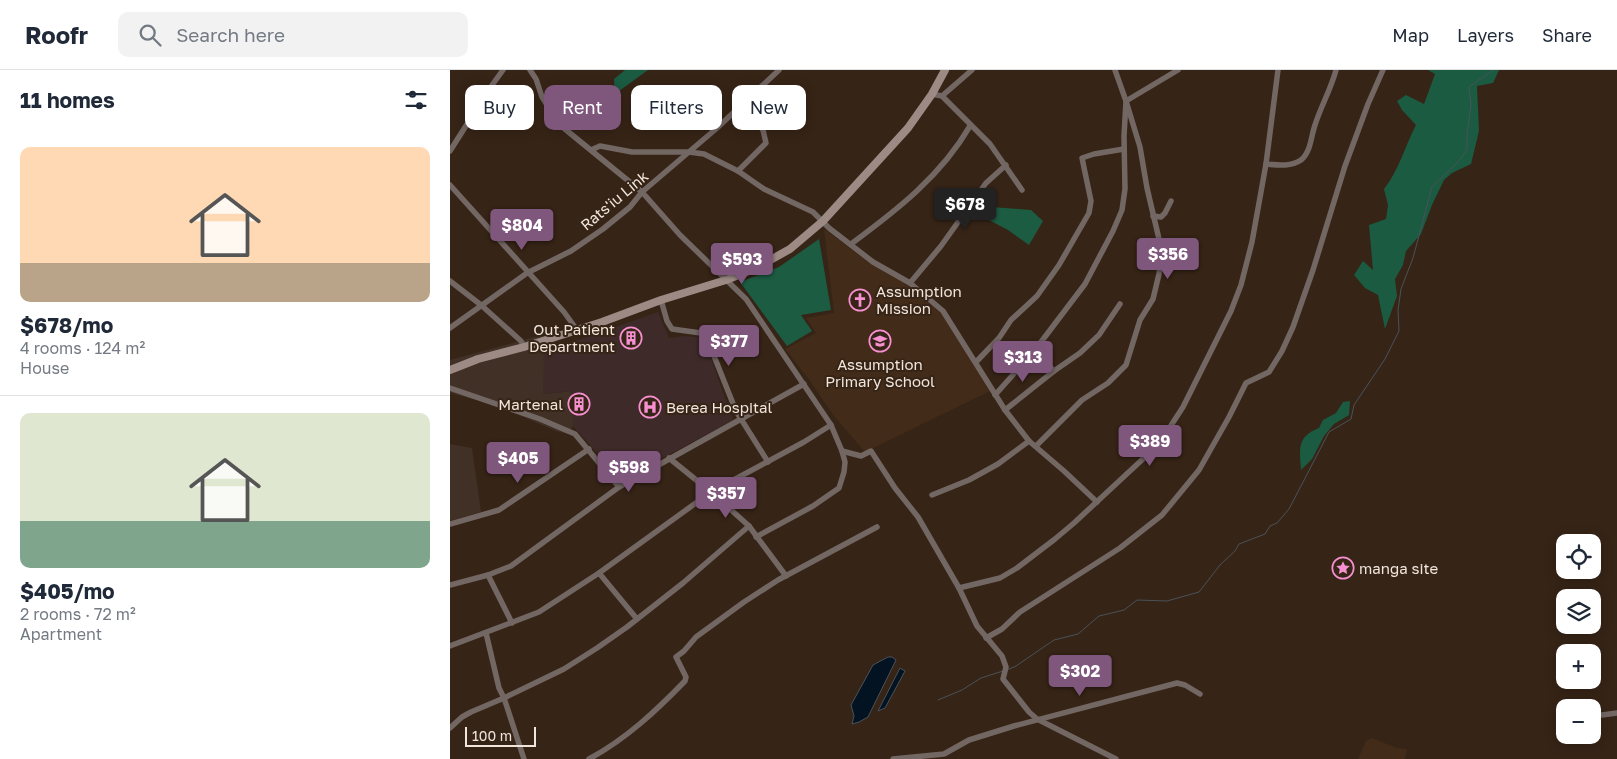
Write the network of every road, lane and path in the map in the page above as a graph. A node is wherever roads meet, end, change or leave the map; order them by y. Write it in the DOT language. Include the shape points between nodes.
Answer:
graph roads {
  1 [pos="503,70"];
  2 [pos="530,70"];
  3 [pos="779,70"];
  4 [pos="945,70"];
  5 [pos="972,70"];
  6 [pos="1115,70"];
  7 [pos="1178,70"];
  8 [pos="1278,70"];
  9 [pos="1336,70"];
  10 [pos="1383,70"];
  11 [pos="763,85"];
  12 [pos="932,94"];
  13 [pos="942,96"];
  14 [pos="1126,101"];
  15 [pos="732,113"];
  16 [pos="970,126"];
  17 [pos="762,130"];
  18 [pos="1124,149"];
  19 [pos="591,150"];
  20 [pos="450,151"];
  21 [pos="689,152"];
  22 [pos="1266,164"];
  23 [pos="1006,165"];
  24 [pos="738,171"];
  25 [pos="450,185"];
  26 [pos="1022,190"];
  27 [pos="642,192"];
  28 [pos="1171,201"];
  29 [pos="1153,216"];
  30 [pos="823,221"];
  31 [pos="851,244"];
  32 [pos="527,273"];
  33 [pos="726,280"];
  34 [pos="450,282"];
  35 [pos="910,283"];
  36 [pos="661,300"];
  37 [pos="1120,304"];
  38 [pos="481,305"];
  39 [pos="450,328"];
  40 [pos="578,330"];
  41 [pos="524,347"];
  42 [pos="1035,350"];
  43 [pos="976,362"];
  44 [pos="450,370"];
  45 [pos="1054,371"];
  46 [pos="804,384"];
  47 [pos="450,388"];
  48 [pos="995,395"];
  49 [pos="1005,410"];
  50 [pos="741,419"];
  51 [pos="831,425"];
  52 [pos="1030,441"];
  53 [pos="1036,446"];
  54 [pos="589,449"];
  55 [pos="842,450"];
  56 [pos="669,458"];
  57 [pos="768,462"];
  58 [pos="619,487"];
  59 [pos="711,492"];
  60 [pos="932,495"];
  61 [pos="1097,502"];
  62 [pos="450,524"];
  63 [pos="749,526"];
  64 [pos="877,526"];
  65 [pos="756,537"];
  66 [pos="599,574"];
  67 [pos="488,575"];
  68 [pos="786,576"];
  69 [pos="450,585"];
  70 [pos="959,588"];
  71 [pos="637,619"];
  72 [pos="512,623"];
  73 [pos="486,633"];
  74 [pos="986,638"];
  75 [pos="450,646"];
  76 [pos="1200,694"];
  77 [pos="504,698"];
  78 [pos="1617,713"];
  79 [pos="1602,716"];
  80 [pos="1037,719"];
  81 [pos="450,728"];
  82 [pos="524,759"];
  83 [pos="589,759"];
  84 [pos="893,759"];
  85 [pos="1116,759"];
  1 -- 20 [label="street"];
  2 -- 19 [label="street" via="560,125"];
  3 -- 11 [label="street, Rats'iu Link"];
  4 -- 12 [label="main road"];
  5 -- 13 [label="street"];
  6 -- 14 [label="street"];
  7 -- 14 [label="street"];
  8 -- 22 [label="street"];
  9 -- 22 [label="street" via="1301,160 1292,164"];
  10 -- 74 [label="street" via="1345,166 1293,327 1269,372 1246,383 1198,470 1162,515 1120,548 1020,612 1002,629"];
  12 -- 13 [label="street"];
  12 -- 30 [label="main road" via="908,128"];
  13 -- 16 [label="street"];
  14 -- 18 [label="street"];
  14 -- 29 [label="street" via="1140,147"];
  15 -- 21 [label="street, Rats'iu Link"];
  16 -- 23 [label="street"];
  16 -- 31 [label="street" via="933,176 902,205"];
  17 -- 24 [label="street" via="766,143"];
  18 -- 42 [label="street" via="1124,196 1113,231 1085,284"];
  18 -- 43 [label="street" via="1082,158 1091,201 1089,213 1037,296 1011,320"];
  19 -- 21 [label="street" via="600,146 632,152"];
  19 -- 27 [label="street"];
  21 -- 24 [label="street" via="704,154"];
  21 -- 27 [label="street, Rats'iu Link"];
  22 -- 61 [label="street" via="1241,286 1200,375 1159,444"];
  23 -- 26 [label="street"];
  23 -- 35 [label="street" via="986,183"];
  24 -- 30 [label="street" via="764,189 813,212"];
  25 -- 32 [label="street"];
  27 -- 32 [label="street, Rats'iu Link" via="630,207 571,251"];
  27 -- 33 [label="street"];
  28 -- 29 [label="street" via="1161,217"];
  29 -- 53 [label="street" via="1161,256 1159,274 1153,299 1140,320 1126,365 1082,400"];
  30 -- 31 [label="street"];
  30 -- 33 [label="main road" via="790,249"];
  31 -- 35 [label="street" via="873,262"];
  32 -- 38 [label="street, Rats'iu Link"];
  32 -- 40 [label="street"];
  33 -- 36 [label="main road"];
  33 -- 46 [label="street" via="746,299"];
  34 -- 38 [label="street"];
  35 -- 43 [label="street" via="943,311"];
  36 -- 40 [label="main road"];
  36 -- 50 [label="street" via="666,321 672,329 701,333 708,341"];
  37 -- 45 [label="street" via="1099,335"];
  38 -- 39 [label="street, Rats'iu Link"];
  38 -- 41 [label="street"];
  40 -- 41 [label="main road"];
  41 -- 44 [label="main road"];
  42 -- 45 [label="street"];
  42 -- 48 [label="street"];
  43 -- 48 [label="street"];
  45 -- 49 [label="street"];
  46 -- 50 [label="street"];
  46 -- 51 [label="street"];
  47 -- 54 [label="street" via="575,434"];
  48 -- 49 [label="street"];
  49 -- 52 [label="street"];
  50 -- 56 [label="street"];
  50 -- 57 [label="street"];
  51 -- 55 [label="street"];
  51 -- 57 [label="street"];
  52 -- 53 [label="street"];
  52 -- 60 [label="street" via="991,468"];
  53 -- 61 [label="street"];
  54 -- 58 [label="street"];
  54 -- 62 [label="street" via="499,510"];
  55 -- 65 [label="street" via="845,462 839,488"];
  55 -- 70 [label="street" via="861,456 871,451 918,517"];
  56 -- 58 [label="street"];
  56 -- 59 [label="street"];
  57 -- 59 [label="street"];
  58 -- 67 [label="street" via="511,566"];
  59 -- 63 [label="street"];
  59 -- 66 [label="street"];
  61 -- 70 [label="street" via="1017,568 1000,578"];
  63 -- 65 [label="street"];
  63 -- 71 [label="street"];
  64 -- 68 [label="street"];
  65 -- 68 [label="street"];
  66 -- 71 [label="street"];
  66 -- 72 [label="street" via="540,612"];
  67 -- 69 [label="street"];
  67 -- 72 [label="street"];
  68 -- 83 [label="street" via="696,636 676,657 685,681 620,741"];
  70 -- 74 [label="street"];
  71 -- 77 [label="street" via="564,669"];
  72 -- 73 [label="street"];
  73 -- 75 [label="street"];
  73 -- 77 [label="street"];
  74 -- 80 [label="street" via="1002,656 1006,667 1003,679"];
  76 -- 80 [label="street" via="1178,683"];
  77 -- 81 [label="street" via="467,714"];
  77 -- 82 [label="street"];
  78 -- 79 [label="street"];
  80 -- 84 [label="street" via="968,740 944,754"];
  80 -- 85 [label="street"];
}
